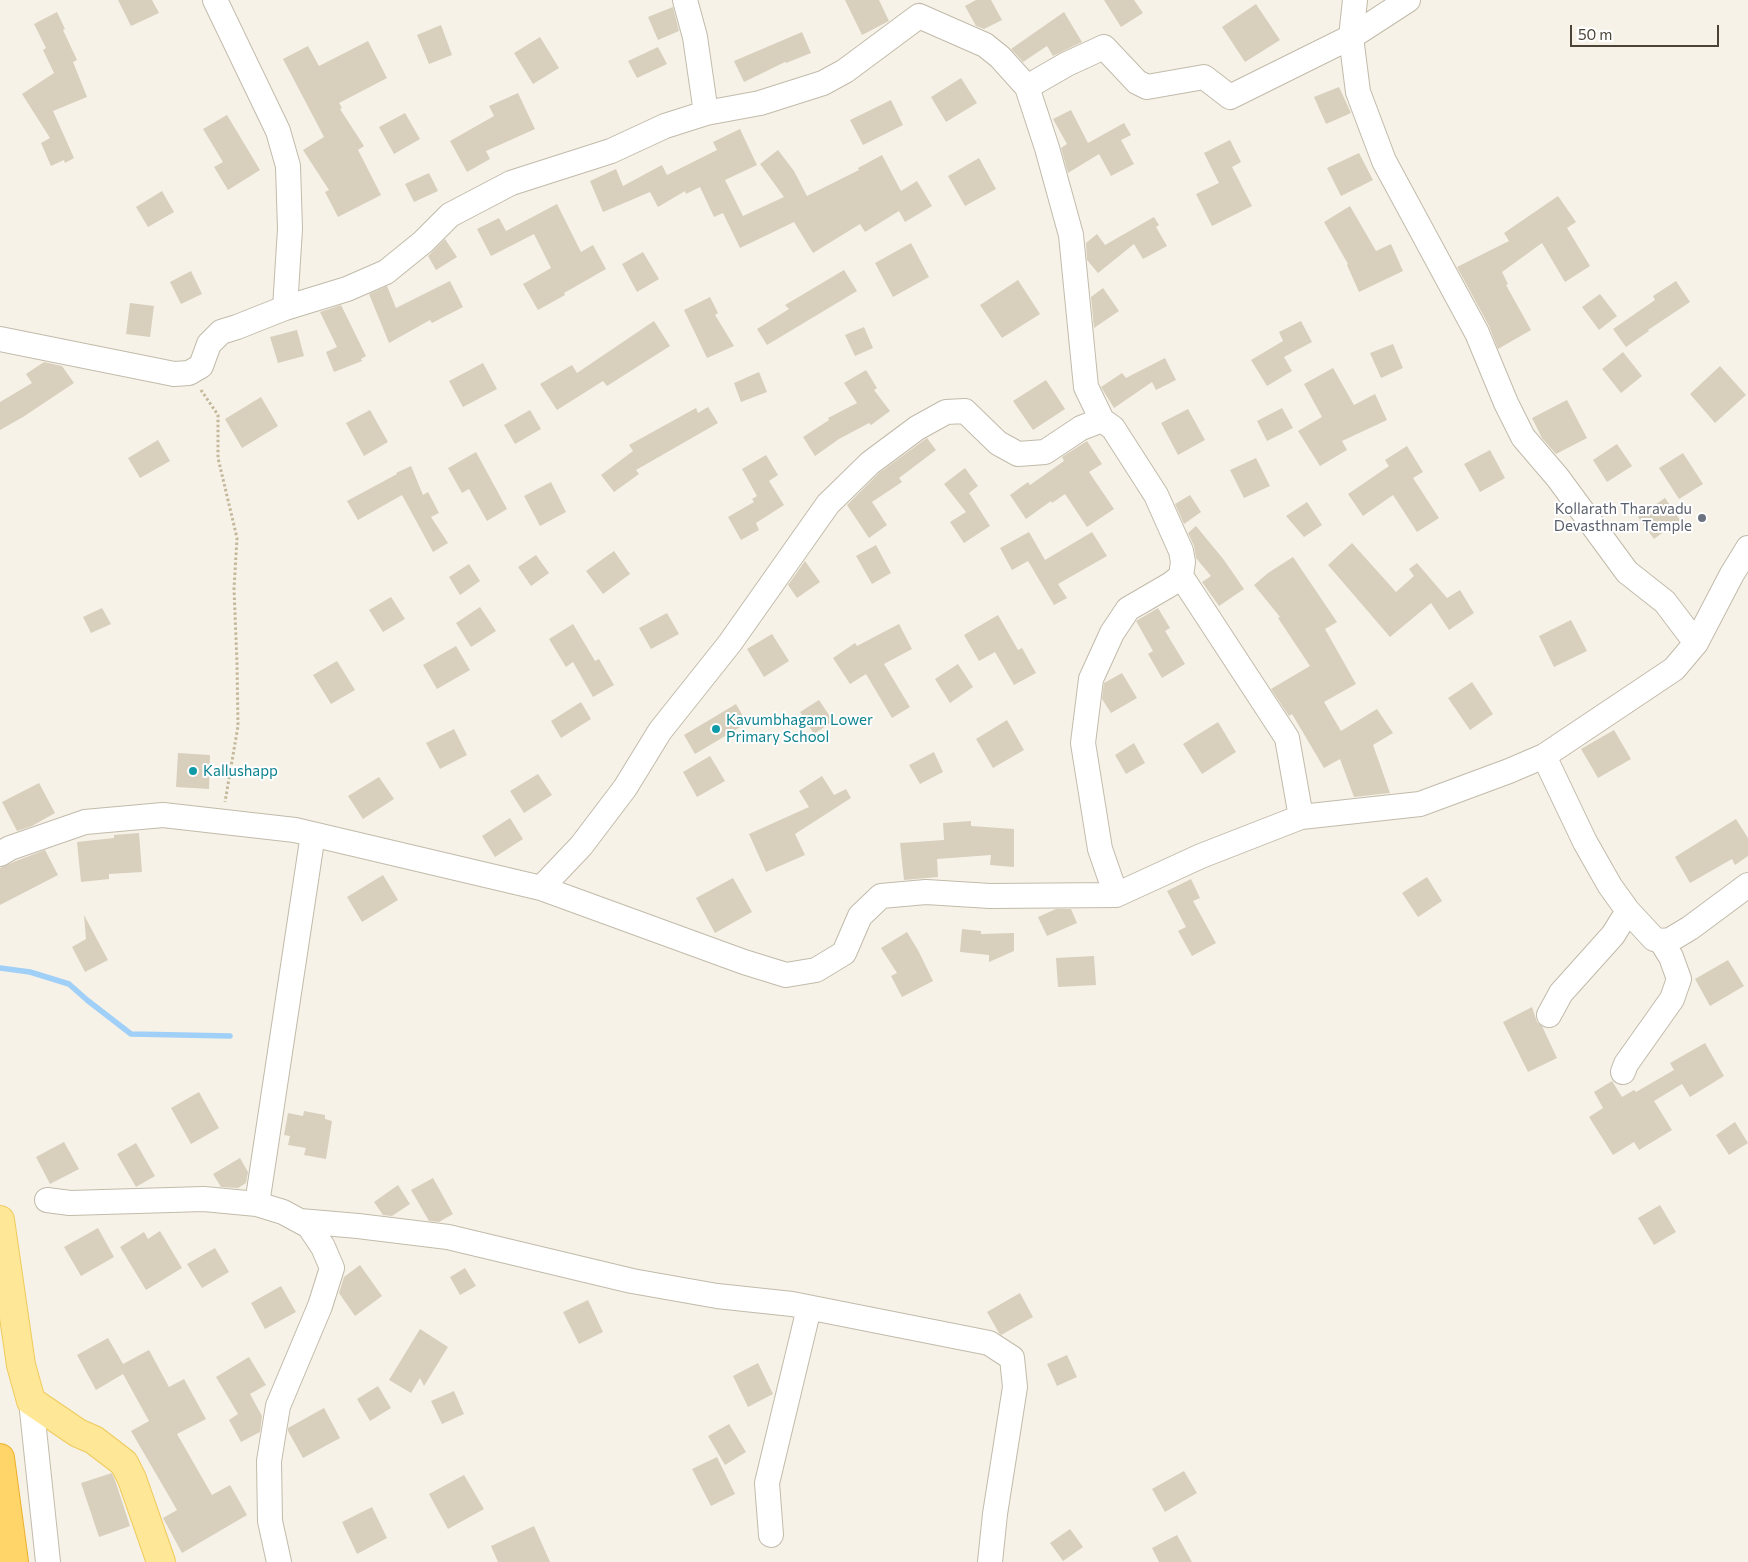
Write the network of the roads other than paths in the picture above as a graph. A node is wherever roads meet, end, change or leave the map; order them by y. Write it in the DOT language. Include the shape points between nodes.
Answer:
graph roads {
  1 [pos="215,0"];
  2 [pos="685,0"];
  3 [pos="1355,0"];
  4 [pos="1408,0"];
  5 [pos="923,8"];
  6 [pos="1351,37"];
  7 [pos="1027,87"];
  8 [pos="706,113"];
  9 [pos="285,308"];
  10 [pos="0,339"];
  11 [pos="1102,420"];
  12 [pos="1748,548"];
  13 [pos="1181,576"];
  14 [pos="1696,644"];
  15 [pos="1544,756"];
  16 [pos="1301,817"];
  17 [pos="313,834"];
  18 [pos="0,854"];
  19 [pos="1748,885"];
  20 [pos="542,888"];
  21 [pos="1116,895"];
  22 [pos="1628,911"];
  23 [pos="1661,941"];
  24 [pos="1549,1015"];
  25 [pos="1624,1072"];
  26 [pos="47,1200"];
  27 [pos="257,1204"];
  28 [pos="0,1220"];
  29 [pos="300,1221"];
  30 [pos="809,1308"];
  31 [pos="31,1401"];
  32 [pos="0,1458"];
  33 [pos="771,1535"];
  34 [pos="14,1562"];
  35 [pos="48,1562"];
  36 [pos="161,1562"];
  37 [pos="279,1562"];
  38 [pos="990,1562"];
  1 -- 9 [label="street" via="278,131 288,166 290,229"];
  2 -- 8 [label="street" via="695,37"];
  3 -- 6 [label="street"];
  4 -- 6 [label="street"];
  5 -- 7 [label="street" via="985,45"];
  5 -- 8 [label="street" via="845,71 823,83 760,103"];
  6 -- 7 [label="street" via="1230,97 1204,77 1146,87 1137,82 1104,47"];
  6 -- 14 [label="street" via="1358,92 1384,161 1477,333 1523,437 1558,478 1627,572 1665,602"];
  7 -- 11 [label="street" via="1071,235 1086,387"];
  8 -- 9 [label="street" via="665,126 611,151 511,183 450,215 386,272 347,289"];
  9 -- 10 [label="street" via="221,332 209,344 201,366 189,373 174,374"];
  11 -- 13 [label="street" via="1112,428 1156,495 1181,551"];
  11 -- 20 [label="street" via="1081,428 1045,452 1018,454 998,443 965,411 946,412 917,428 870,463 828,504 730,643 660,731 620,795 581,846"];
  12 -- 14 [label="street"];
  13 -- 16 [label="street" via="1287,738"];
  13 -- 21 [label="street" via="1128,609 1112,633 1091,679 1083,743 1100,849"];
  14 -- 15 [label="street" via="1674,669"];
  15 -- 16 [label="street" via="1420,804"];
  15 -- 22 [label="street" via="1601,871"];
  16 -- 21 [label="street" via="1201,856"];
  17 -- 18 [label="street" via="163,815 85,822"];
  17 -- 20 [label="street"];
  17 -- 27 [label="street"];
  19 -- 23 [label="street" via="1690,928 1670,940"];
  20 -- 21 [label="street" via="786,975 816,970 844,953 860,916 881,896 926,892 990,896"];
  22 -- 23 [label="street" via="1654,939"];
  22 -- 24 [label="street" via="1613,935 1561,993"];
  23 -- 25 [label="street" via="1679,979 1672,999 1626,1064"];
  26 -- 27 [label="street" via="70,1203 204,1199"];
  27 -- 29 [label="street"];
  28 -- 31 [label="main road" via="21,1365"];
  29 -- 30 [label="street" via="448,1237 632,1281"];
  29 -- 37 [label="street" via="309,1226 324,1247 332,1268 320,1306 278,1406 269,1461 270,1521"];
  30 -- 33 [label="street" via="768,1483"];
  30 -- 38 [label="street" via="989,1343 1012,1358 1015,1387"];
  31 -- 35 [label="street"];
  31 -- 36 [label="main road" via="124,1463"];
  32 -- 34 [label="highway"];
}
